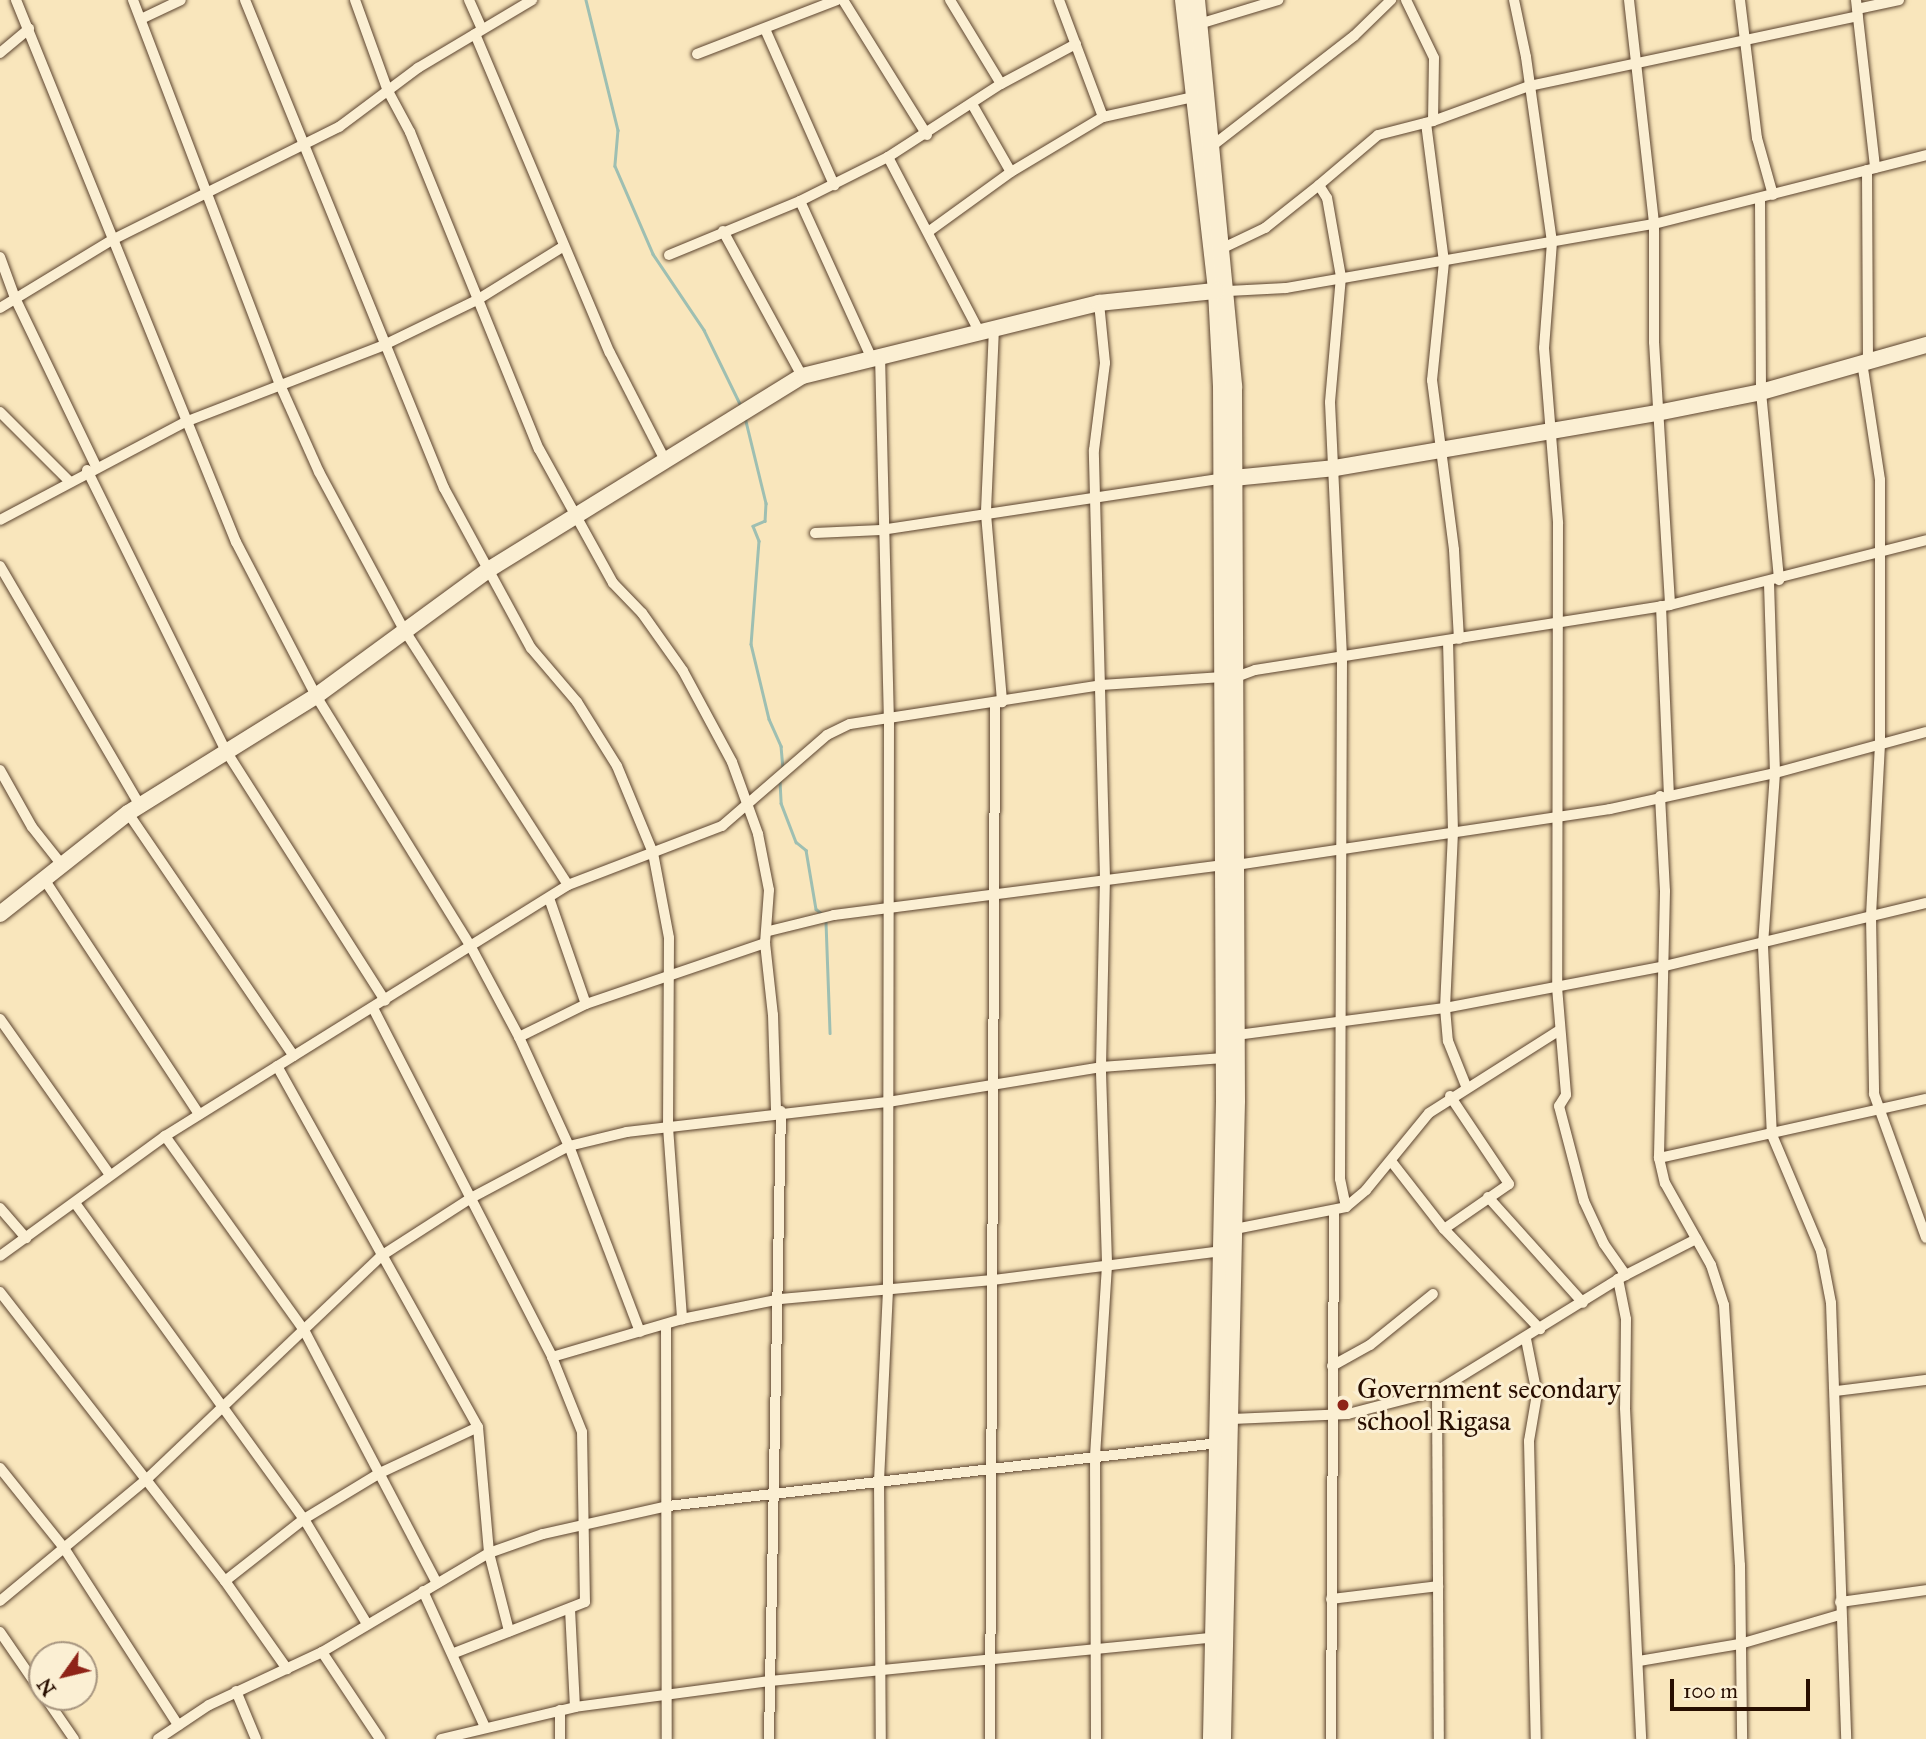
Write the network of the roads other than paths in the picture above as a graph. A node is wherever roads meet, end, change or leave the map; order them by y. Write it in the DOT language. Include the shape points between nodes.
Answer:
graph roads {
  1 [pos="16,0"];
  2 [pos="133,0"];
  3 [pos="181,0"];
  4 [pos="246,0"];
  5 [pos="355,0"];
  6 [pos="469,0"];
  7 [pos="531,0"];
  8 [pos="837,0"];
  9 [pos="843,0"];
  10 [pos="950,0"];
  11 [pos="1059,0"];
  12 [pos="1183,0"];
  13 [pos="1197,0"];
  14 [pos="1278,0"];
  15 [pos="1391,0"];
  16 [pos="1406,0"];
  17 [pos="1514,0"];
  18 [pos="1629,0"];
  19 [pos="1740,0"];
  20 [pos="1899,0"];
  21 [pos="1857,8"];
  22 [pos="141,19"];
  23 [pos="1199,24"];
  24 [pos="29,29"];
  25 [pos="765,29"];
  26 [pos="478,32"];
  27 [pos="1746,41"];
  28 [pos="1076,44"];
  29 [pos="0,53"];
  30 [pos="696,54"];
  31 [pos="1639,65"];
  32 [pos="1001,84"];
  33 [pos="1530,86"];
  34 [pos="388,91"];
  35 [pos="1193,97"];
  36 [pos="972,104"];
  37 [pos="1103,117"];
  38 [pos="1430,122"];
  39 [pos="927,135"];
  40 [pos="1212,146"];
  41 [pos="303,147"];
  42 [pos="1926,155"];
  43 [pos="888,157"];
  44 [pos="1871,169"];
  45 [pos="1011,172"];
  46 [pos="834,185"];
  47 [pos="1319,185"];
  48 [pos="1210,189"];
  49 [pos="207,194"];
  50 [pos="1773,195"];
  51 [pos="1760,199"];
  52 [pos="800,201"];
  53 [pos="1654,224"];
  54 [pos="723,232"];
  55 [pos="928,232"];
  56 [pos="112,240"];
  57 [pos="1552,243"];
  58 [pos="564,246"];
  59 [pos="1223,248"];
  60 [pos="668,255"];
  61 [pos="0,257"];
  62 [pos="1444,262"];
  63 [pos="1341,277"];
  64 [pos="1222,291"];
  65 [pos="15,298"];
  66 [pos="477,300"];
  67 [pos="1099,303"];
  68 [pos="0,308"];
  69 [pos="986,329"];
  70 [pos="382,345"];
  71 [pos="1926,345"];
  72 [pos="875,356"];
  73 [pos="1865,361"];
  74 [pos="802,376"];
  75 [pos="281,387"];
  76 [pos="1761,392"];
  77 [pos="0,412"];
  78 [pos="1657,413"];
  79 [pos="185,422"];
  80 [pos="1549,432"];
  81 [pos="1438,450"];
  82 [pos="666,461"];
  83 [pos="92,468"];
  84 [pos="1335,468"];
  85 [pos="1227,479"];
  86 [pos="69,481"];
  87 [pos="1097,497"];
  88 [pos="986,514"];
  89 [pos="578,517"];
  90 [pos="0,520"];
  91 [pos="881,530"];
  92 [pos="815,533"];
  93 [pos="1926,540"];
  94 [pos="1877,551"];
  95 [pos="0,566"];
  96 [pos="488,570"];
  97 [pos="1774,581"];
  98 [pos="1666,605"];
  99 [pos="1559,625"];
  100 [pos="403,628"];
  101 [pos="1454,640"];
  102 [pos="1342,657"];
  103 [pos="1229,677"];
  104 [pos="1101,685"];
  105 [pos="316,696"];
  106 [pos="998,703"];
  107 [pos="889,718"];
  108 [pos="1926,732"];
  109 [pos="1880,744"];
  110 [pos="226,751"];
  111 [pos="0,770"];
  112 [pos="1775,773"];
  113 [pos="1664,795"];
  114 [pos="747,808"];
  115 [pos="134,810"];
  116 [pos="1558,819"];
  117 [pos="1453,832"];
  118 [pos="1345,848"];
  119 [pos="653,853"];
  120 [pos="62,865"];
  121 [pos="1229,865"];
  122 [pos="44,879"];
  123 [pos="1105,879"];
  124 [pos="569,885"];
  125 [pos="996,895"];
  126 [pos="549,898"];
  127 [pos="1926,903"];
  128 [pos="886,910"];
  129 [pos="0,914"];
  130 [pos="1871,916"];
  131 [pos="769,930"];
  132 [pos="765,943"];
  133 [pos="1763,946"];
  134 [pos="471,947"];
  135 [pos="1665,967"];
  136 [pos="669,978"];
  137 [pos="1557,987"];
  138 [pos="385,1001"];
  139 [pos="586,1004"];
  140 [pos="373,1008"];
  141 [pos="1445,1008"];
  142 [pos="0,1019"];
  143 [pos="1340,1019"];
  144 [pos="1559,1031"];
  145 [pos="1237,1035"];
  146 [pos="519,1037"];
  147 [pos="294,1056"];
  148 [pos="1224,1058"];
  149 [pos="277,1066"];
  150 [pos="1101,1067"];
  151 [pos="993,1086"];
  152 [pos="1466,1086"];
  153 [pos="1450,1096"];
  154 [pos="1926,1099"];
  155 [pos="888,1102"];
  156 [pos="1881,1109"];
  157 [pos="778,1111"];
  158 [pos="199,1114"];
  159 [pos="668,1127"];
  160 [pos="1773,1135"];
  161 [pos="165,1136"];
  162 [pos="569,1146"];
  163 [pos="1659,1158"];
  164 [pos="1391,1161"];
  165 [pos="110,1175"];
  166 [pos="1488,1197"];
  167 [pos="471,1198"];
  168 [pos="75,1203"];
  169 [pos="1346,1206"];
  170 [pos="0,1208"];
  171 [pos="1334,1212"];
  172 [pos="1235,1229"];
  173 [pos="1444,1229"];
  174 [pos="26,1238"];
  175 [pos="1926,1238"];
  176 [pos="1696,1239"];
  177 [pos="1221,1251"];
  178 [pos="0,1256"];
  179 [pos="381,1256"];
  180 [pos="1107,1263"];
  181 [pos="1622,1277"];
  182 [pos="993,1280"];
  183 [pos="888,1290"];
  184 [pos="0,1292"];
  185 [pos="1433,1294"];
  186 [pos="780,1299"];
  187 [pos="1583,1303"];
  188 [pos="681,1319"];
  189 [pos="666,1325"];
  190 [pos="1540,1329"];
  191 [pos="304,1330"];
  192 [pos="640,1332"];
  193 [pos="1525,1339"];
  194 [pos="552,1357"];
  195 [pos="1332,1366"];
  196 [pos="1926,1380"];
  197 [pos="1437,1391"];
  198 [pos="1836,1391"];
  199 [pos="224,1408"];
  200 [pos="1333,1415"];
  201 [pos="1231,1419"];
  202 [pos="478,1427"];
  203 [pos="1218,1443"];
  204 [pos="1095,1455"];
  205 [pos="0,1468"];
  206 [pos="988,1472"];
  207 [pos="380,1473"];
  208 [pos="146,1480"];
  209 [pos="879,1480"];
  210 [pos="770,1493"];
  211 [pos="668,1506"];
  212 [pos="304,1519"];
  213 [pos="582,1528"];
  214 [pos="64,1548"];
  215 [pos="489,1553"];
  216 [pos="225,1581"];
  217 [pos="437,1583"];
  218 [pos="1438,1586"];
  219 [pos="1926,1590"];
  220 [pos="423,1591"];
  221 [pos="1331,1599"];
  222 [pos="0,1601"];
  223 [pos="1840,1602"];
  224 [pos="570,1609"];
  225 [pos="1839,1615"];
  226 [pos="367,1624"];
  227 [pos="509,1631"];
  228 [pos="0,1632"];
  229 [pos="1215,1637"];
  230 [pos="1740,1644"];
  231 [pos="1096,1646"];
  232 [pos="322,1652"];
  233 [pos="454,1653"];
  234 [pos="988,1660"];
  235 [pos="1639,1661"];
  236 [pos="287,1669"];
  237 [pos="883,1671"];
  238 [pos="28,1673"];
  239 [pos="771,1681"];
  240 [pos="236,1691"];
  241 [pos="668,1697"];
  242 [pos="575,1707"];
  243 [pos="560,1710"];
  244 [pos="55,1711"];
  245 [pos="178,1725"];
  246 [pos="485,1727"];
  247 [pos="74,1739"];
  248 [pos="158,1739"];
  249 [pos="256,1739"];
  250 [pos="380,1739"];
  251 [pos="441,1739"];
  252 [pos="561,1739"];
  253 [pos="667,1739"];
  254 [pos="769,1739"];
  255 [pos="881,1739"];
  256 [pos="989,1739"];
  257 [pos="1096,1739"];
  258 [pos="1211,1739"];
  259 [pos="1223,1739"];
  260 [pos="1331,1739"];
  261 [pos="1439,1739"];
  262 [pos="1536,1739"];
  263 [pos="1641,1739"];
  264 [pos="1742,1739"];
  265 [pos="1846,1739"];
  1 -- 24 [label="street"];
  2 -- 22 [label="street"];
  3 -- 22 [label="street"];
  4 -- 41 [label="street"];
  5 -- 34 [label="street"];
  6 -- 26 [label="street"];
  7 -- 26 [label="street"];
  8 -- 25 [label="street"];
  9 -- 39 [label="street"];
  10 -- 32 [label="street"];
  11 -- 28 [label="street"];
  12 -- 35 [label="main road"];
  13 -- 23 [label="main road"];
  14 -- 23 [label="street"];
  15 -- 40 [label="street" via="1354,36"];
  16 -- 38 [label="street" via="1434,58"];
  17 -- 33 [label="street"];
  18 -- 31 [label="street"];
  19 -- 27 [label="street"];
  20 -- 21 [label="street"];
  21 -- 27 [label="street"];
  21 -- 44 [label="street"];
  22 -- 49 [label="street"];
  23 -- 40 [label="main road"];
  24 -- 29 [label="street"];
  24 -- 56 [label="street"];
  25 -- 30 [label="street"];
  25 -- 46 [label="street"];
  26 -- 34 [label="street"];
  26 -- 58 [label="street"];
  27 -- 31 [label="street"];
  27 -- 50 [label="street" via="1758,138"];
  28 -- 32 [label="street"];
  28 -- 37 [label="street"];
  31 -- 33 [label="street"];
  31 -- 53 [label="street"];
  32 -- 36 [label="street"];
  33 -- 38 [label="street"];
  33 -- 57 [label="street"];
  34 -- 41 [label="street"];
  34 -- 66 [label="street" via="410,132"];
  35 -- 37 [label="street"];
  35 -- 48 [label="main road"];
  36 -- 39 [label="street"];
  36 -- 45 [label="street"];
  37 -- 45 [label="street"];
  38 -- 47 [label="street" via="1378,135"];
  38 -- 62 [label="street"];
  39 -- 43 [label="street"];
  40 -- 48 [label="main road"];
  41 -- 49 [label="street"];
  41 -- 70 [label="street"];
  42 -- 44 [label="street"];
  43 -- 46 [label="street"];
  43 -- 55 [label="street"];
  44 -- 50 [label="street"];
  44 -- 73 [label="street"];
  45 -- 55 [label="street"];
  46 -- 52 [label="street"];
  47 -- 59 [label="street" via="1265,228"];
  47 -- 63 [label="street" via="1327,198"];
  48 -- 59 [label="main road"];
  48 -- 64 [label="main road"];
  49 -- 56 [label="street"];
  49 -- 75 [label="street"];
  50 -- 51 [label="street"];
  51 -- 53 [label="street"];
  51 -- 76 [label="street"];
  52 -- 54 [label="street"];
  52 -- 72 [label="street"];
  53 -- 57 [label="street"];
  53 -- 78 [label="street"];
  54 -- 60 [label="street"];
  54 -- 74 [label="street"];
  55 -- 69 [label="street"];
  56 -- 65 [label="street"];
  56 -- 79 [label="street"];
  57 -- 62 [label="street"];
  57 -- 80 [label="street" via="1545,348"];
  58 -- 66 [label="street"];
  58 -- 82 [label="street" via="610,353"];
  59 -- 64 [label="main road"];
  61 -- 65 [label="street"];
  62 -- 63 [label="street"];
  62 -- 81 [label="street" via="1432,380"];
  63 -- 64 [label="street"];
  63 -- 84 [label="street" via="1330,402"];
  64 -- 67 [label="main road"];
  64 -- 85 [label="main road"];
  65 -- 68 [label="street"];
  65 -- 83 [label="street"];
  66 -- 70 [label="street"];
  66 -- 89 [label="street" via="539,450"];
  67 -- 69 [label="main road"];
  67 -- 87 [label="street" via="1105,363 1094,450"];
  69 -- 72 [label="main road"];
  69 -- 88 [label="street"];
  70 -- 75 [label="street"];
  70 -- 96 [label="street" via="444,488"];
  71 -- 73 [label="main road"];
  72 -- 74 [label="main road"];
  72 -- 91 [label="street"];
  73 -- 76 [label="main road"];
  73 -- 94 [label="street" via="1880,480"];
  74 -- 82 [label="main road"];
  75 -- 79 [label="street"];
  75 -- 100 [label="street" via="319,472"];
  76 -- 78 [label="main road"];
  76 -- 97 [label="street"];
  77 -- 86 [label="street"];
  78 -- 80 [label="main road"];
  78 -- 98 [label="street"];
  79 -- 83 [label="street"];
  79 -- 105 [label="street" via="236,542"];
  80 -- 81 [label="main road"];
  80 -- 99 [label="street" via="1558,523"];
  81 -- 84 [label="main road"];
  81 -- 101 [label="street" via="1454,550"];
  82 -- 89 [label="main road"];
  83 -- 86 [label="street"];
  83 -- 110 [label="street"];
  84 -- 85 [label="main road"];
  84 -- 102 [label="street"];
  85 -- 87 [label="street"];
  85 -- 103 [label="main road"];
  86 -- 90 [label="street"];
  87 -- 88 [label="street"];
  87 -- 104 [label="street"];
  88 -- 91 [label="street"];
  88 -- 106 [label="street"];
  89 -- 96 [label="main road"];
  89 -- 114 [label="street" via="614,583 642,613 714,724"];
  91 -- 92 [label="street"];
  91 -- 107 [label="street"];
  93 -- 94 [label="street"];
  94 -- 97 [label="street"];
  94 -- 109 [label="street"];
  95 -- 115 [label="street"];
  96 -- 100 [label="main road"];
  96 -- 119 [label="street" via="531,648 578,702 617,766"];
  97 -- 98 [label="street"];
  97 -- 112 [label="street"];
  98 -- 99 [label="street"];
  98 -- 113 [label="street"];
  99 -- 101 [label="street"];
  99 -- 116 [label="street"];
  100 -- 105 [label="main road"];
  100 -- 124 [label="street"];
  101 -- 102 [label="street"];
  101 -- 117 [label="street"];
  102 -- 103 [label="street"];
  102 -- 118 [label="street"];
  103 -- 104 [label="street"];
  103 -- 121 [label="main road"];
  104 -- 106 [label="street"];
  104 -- 123 [label="street"];
  105 -- 110 [label="main road"];
  105 -- 134 [label="street"];
  106 -- 107 [label="street"];
  106 -- 125 [label="street"];
  107 -- 114 [label="street" via="849,724 809,746"];
  107 -- 128 [label="street"];
  108 -- 109 [label="street"];
  109 -- 112 [label="street"];
  109 -- 130 [label="street"];
  110 -- 115 [label="main road"];
  110 -- 138 [label="street"];
  111 -- 120 [label="street" via="32,827"];
  112 -- 113 [label="street"];
  112 -- 133 [label="street"];
  113 -- 116 [label="street"];
  113 -- 135 [label="street"];
  114 -- 119 [label="street" via="722,826"];
  114 -- 131 [label="street" via="764,856"];
  115 -- 120 [label="main road"];
  115 -- 147 [label="street"];
  116 -- 117 [label="street"];
  116 -- 137 [label="street"];
  117 -- 118 [label="street"];
  117 -- 141 [label="street"];
  118 -- 121 [label="street"];
  118 -- 143 [label="street"];
  119 -- 124 [label="street"];
  119 -- 136 [label="street" via="669,938"];
  120 -- 122 [label="main road"];
  121 -- 123 [label="street"];
  121 -- 145 [label="main road"];
  121 -- 148 [label="main road"];
  122 -- 129 [label="main road"];
  122 -- 158 [label="street"];
  123 -- 125 [label="street"];
  123 -- 150 [label="street"];
  124 -- 126 [label="street"];
  125 -- 128 [label="street"];
  125 -- 151 [label="street"];
  126 -- 134 [label="street"];
  126 -- 139 [label="street"];
  127 -- 130 [label="street"];
  128 -- 131 [label="street" via="834,915"];
  128 -- 155 [label="street"];
  130 -- 133 [label="street"];
  130 -- 156 [label="street" via="1874,1094"];
  131 -- 132 [label="street"];
  132 -- 136 [label="street"];
  132 -- 157 [label="street"];
  133 -- 135 [label="street"];
  133 -- 160 [label="street"];
  134 -- 138 [label="street"];
  134 -- 146 [label="street"];
  135 -- 137 [label="street"];
  135 -- 163 [label="street"];
  136 -- 139 [label="street"];
  136 -- 159 [label="street"];
  137 -- 141 [label="street"];
  137 -- 144 [label="street"];
  138 -- 140 [label="street"];
  139 -- 146 [label="street"];
  140 -- 147 [label="street"];
  140 -- 167 [label="street"];
  141 -- 143 [label="street"];
  141 -- 152 [label="street" via="1448,1041"];
  142 -- 165 [label="street"];
  143 -- 145 [label="street"];
  143 -- 169 [label="street" via="1340,1179"];
  144 -- 152 [label="street"];
  144 -- 181 [label="street" via="1566,1095 1559,1106 1584,1201"];
  145 -- 172 [label="main road"];
  146 -- 162 [label="street"];
  147 -- 149 [label="street"];
  148 -- 150 [label="street"];
  148 -- 177 [label="main road"];
  149 -- 158 [label="street"];
  149 -- 179 [label="street"];
  150 -- 151 [label="street"];
  150 -- 180 [label="street"];
  151 -- 155 [label="street"];
  151 -- 182 [label="street"];
  152 -- 153 [label="street"];
  153 -- 164 [label="street" via="1429,1113"];
  153 -- 166 [label="street" via="1509,1184"];
  154 -- 156 [label="street"];
  155 -- 157 [label="street"];
  155 -- 183 [label="street"];
  156 -- 160 [label="street"];
  156 -- 175 [label="street"];
  157 -- 159 [label="street"];
  157 -- 186 [label="street"];
  158 -- 161 [label="street"];
  159 -- 162 [label="street"];
  159 -- 188 [label="street"];
  160 -- 163 [label="street"];
  160 -- 198 [label="street" via="1821,1251 1831,1303"];
  161 -- 165 [label="street"];
  161 -- 191 [label="street"];
  162 -- 167 [label="street"];
  162 -- 192 [label="street"];
  163 -- 176 [label="street" via="1665,1183"];
  164 -- 169 [label="street"];
  164 -- 173 [label="street"];
  165 -- 168 [label="street"];
  166 -- 173 [label="street"];
  166 -- 187 [label="street"];
  167 -- 179 [label="street"];
  167 -- 194 [label="street"];
  168 -- 174 [label="street"];
  168 -- 199 [label="street"];
  169 -- 171 [label="street"];
  170 -- 174 [label="street"];
  171 -- 172 [label="street"];
  171 -- 195 [label="street"];
  172 -- 201 [label="main road"];
  173 -- 190 [label="street"];
  174 -- 178 [label="street"];
  176 -- 181 [label="street"];
  176 -- 230 [label="street" via="1724,1305 1728,1337"];
  177 -- 180 [label="street"];
  177 -- 203 [label="main road"];
  179 -- 191 [label="street"];
  179 -- 202 [label="street"];
  180 -- 182 [label="street"];
  180 -- 204 [label="street"];
  181 -- 187 [label="street"];
  181 -- 235 [label="street"];
  182 -- 183 [label="street"];
  182 -- 206 [label="street"];
  183 -- 186 [label="street"];
  183 -- 209 [label="street"];
  184 -- 208 [label="street"];
  185 -- 195 [label="street" via="1370,1345"];
  186 -- 188 [label="street"];
  186 -- 210 [label="street"];
  187 -- 190 [label="street"];
  188 -- 189 [label="street"];
  189 -- 192 [label="street"];
  189 -- 211 [label="street"];
  190 -- 193 [label="street"];
  191 -- 199 [label="street"];
  191 -- 207 [label="street"];
  192 -- 194 [label="street"];
  193 -- 197 [label="street"];
  193 -- 262 [label="street" via="1537,1394 1529,1441"];
  194 -- 213 [label="street" via="580,1419"];
  195 -- 200 [label="street"];
  196 -- 198 [label="street"];
  197 -- 200 [label="street"];
  197 -- 218 [label="street"];
  198 -- 223 [label="street"];
  199 -- 208 [label="street"];
  199 -- 212 [label="street"];
  200 -- 201 [label="street"];
  200 -- 221 [label="street"];
  201 -- 259 [label="main road"];
  202 -- 207 [label="street"];
  202 -- 215 [label="street"];
  203 -- 204 [label="street"];
  203 -- 229 [label="main road"];
  204 -- 206 [label="street"];
  204 -- 231 [label="street"];
  205 -- 214 [label="street"];
  206 -- 209 [label="street"];
  206 -- 234 [label="street"];
  207 -- 212 [label="street"];
  207 -- 217 [label="street"];
  208 -- 214 [label="street"];
  208 -- 216 [label="street"];
  209 -- 210 [label="street"];
  209 -- 237 [label="street"];
  210 -- 211 [label="street"];
  210 -- 239 [label="street"];
  211 -- 213 [label="street"];
  211 -- 241 [label="street"];
  212 -- 216 [label="street"];
  212 -- 226 [label="street"];
  213 -- 215 [label="street" via="543,1534"];
  213 -- 224 [label="street" via="585,1602"];
  214 -- 222 [label="street"];
  214 -- 245 [label="street"];
  215 -- 217 [label="street"];
  215 -- 227 [label="street"];
  216 -- 236 [label="street"];
  217 -- 220 [label="street"];
  218 -- 221 [label="street"];
  218 -- 261 [label="street"];
  219 -- 223 [label="street"];
  220 -- 226 [label="street"];
  220 -- 233 [label="street"];
  221 -- 260 [label="street"];
  223 -- 225 [label="street"];
  224 -- 227 [label="street"];
  224 -- 242 [label="street"];
  225 -- 230 [label="street"];
  225 -- 265 [label="street"];
  226 -- 232 [label="street"];
  227 -- 233 [label="street"];
  228 -- 238 [label="street"];
  229 -- 231 [label="street"];
  229 -- 258 [label="main road"];
  230 -- 235 [label="street"];
  230 -- 264 [label="street"];
  231 -- 234 [label="street"];
  231 -- 257 [label="street"];
  232 -- 236 [label="street"];
  232 -- 250 [label="street"];
  233 -- 246 [label="street"];
  234 -- 237 [label="street"];
  234 -- 256 [label="street"];
  235 -- 263 [label="street"];
  236 -- 240 [label="street"];
  237 -- 239 [label="street"];
  237 -- 255 [label="street"];
  239 -- 241 [label="street"];
  239 -- 254 [label="street"];
  240 -- 245 [label="street"];
  240 -- 249 [label="street"];
  241 -- 242 [label="street"];
  241 -- 253 [label="street"];
  242 -- 243 [label="street"];
  243 -- 246 [label="street"];
  243 -- 252 [label="street"];
  244 -- 247 [label="street"];
  245 -- 248 [label="street"];
  246 -- 251 [label="street"];
}
